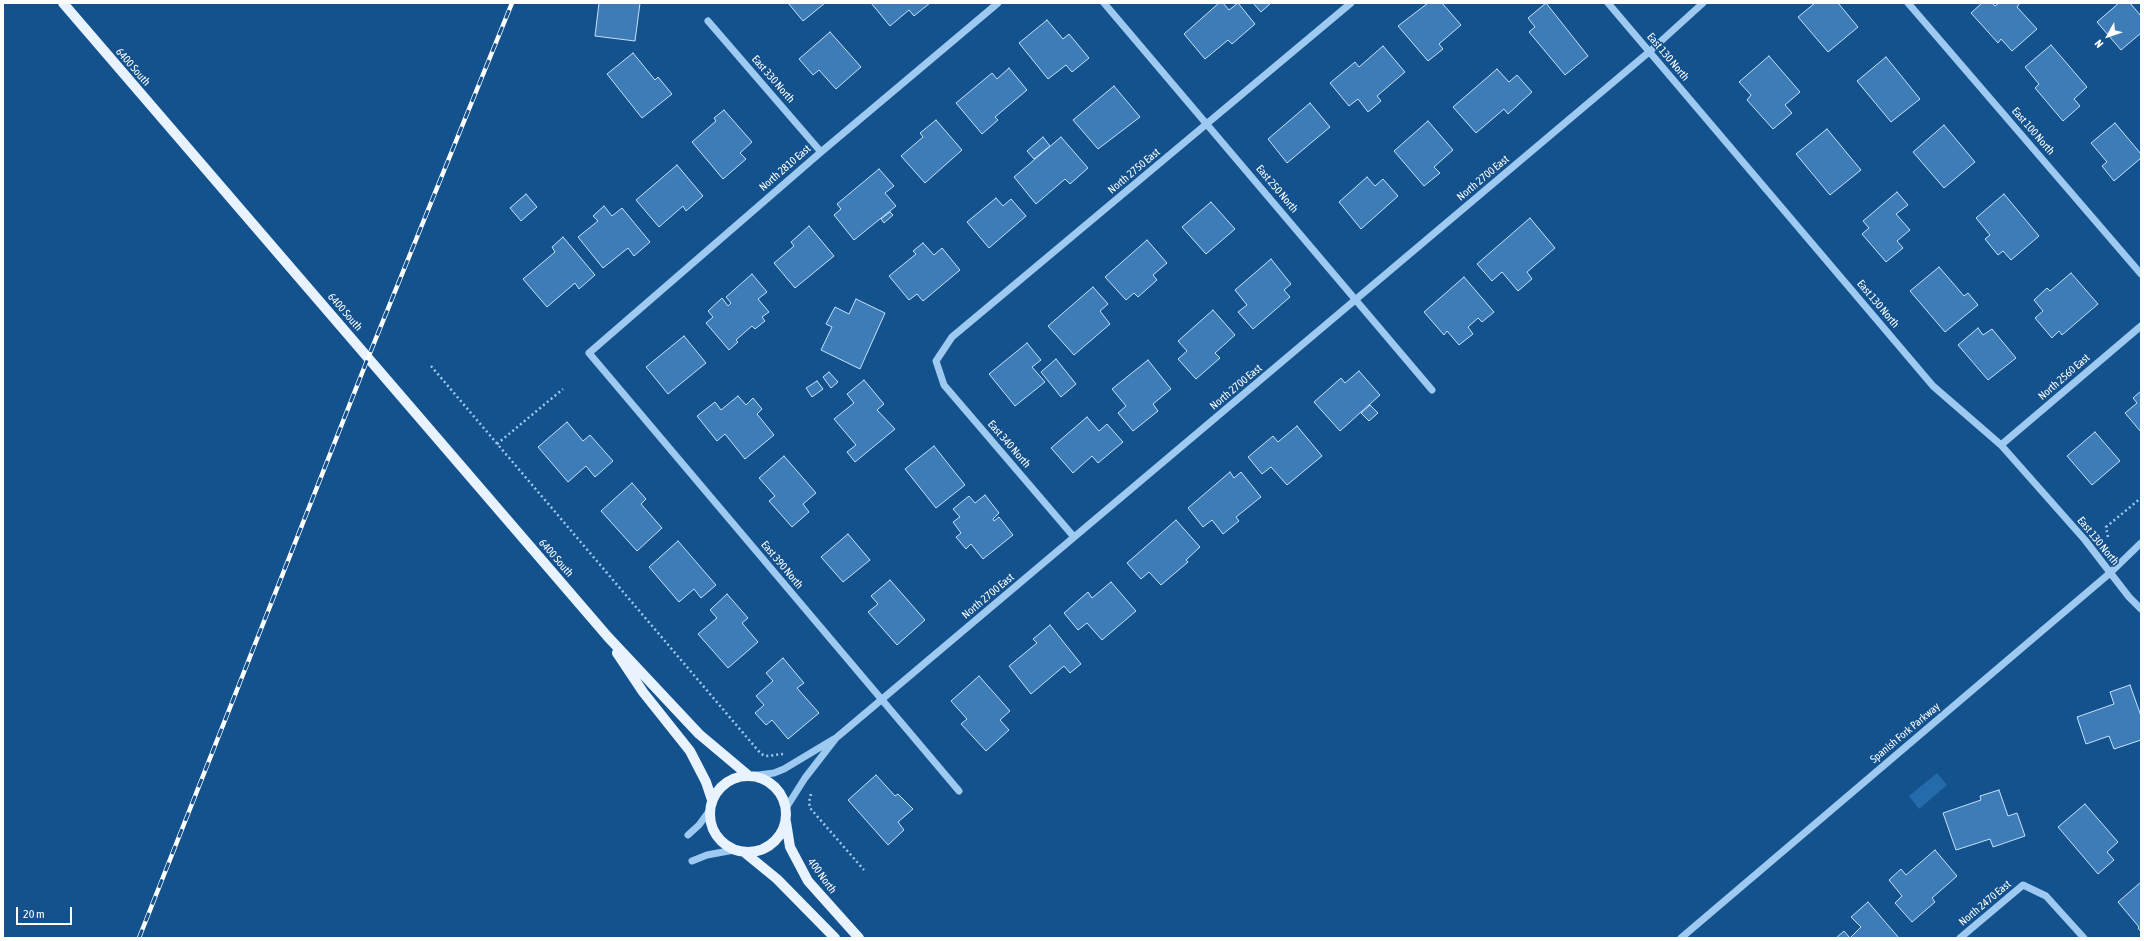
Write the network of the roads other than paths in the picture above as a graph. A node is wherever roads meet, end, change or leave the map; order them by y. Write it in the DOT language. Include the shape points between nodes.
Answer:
graph roads {
  1 [pos="63,3"];
  2 [pos="998,3"];
  3 [pos="1104,3"];
  4 [pos="1351,3"];
  5 [pos="1608,3"];
  6 [pos="1703,3"];
  7 [pos="1908,3"];
  8 [pos="708,21"];
  9 [pos="1649,52"];
  10 [pos="1208,124"];
  11 [pos="821,152"];
  12 [pos="2141,274"];
  13 [pos="1356,300"];
  14 [pos="2141,326"];
  15 [pos="589,353"];
  16 [pos="936,361"];
  17 [pos="1432,390"];
  18 [pos="2002,445"];
  19 [pos="1074,537"];
  20 [pos="2141,543"];
  21 [pos="2110,573"];
  22 [pos="2141,609"];
  23 [pos="608,637"];
  24 [pos="881,700"];
  25 [pos="836,738"];
  26 [pos="750,776"];
  27 [pos="959,791"];
  28 [pos="711,805"];
  29 [pos="786,813"];
  30 [pos="688,835"];
  31 [pos="739,851"];
  32 [pos="692,861"];
  33 [pos="835,938"];
  34 [pos="859,938"];
  35 [pos="1681,938"];
  36 [pos="1960,938"];
  37 [pos="2084,938"];
  1 -- 23 [label="main road, 6400 South"];
  2 -- 11 [label="street, North 2810 East"];
  3 -- 10 [label="street, East 250 North"];
  4 -- 10 [label="street, North 2750 East"];
  5 -- 9 [label="street, East 130 North"];
  6 -- 9 [label="street, North 2700 East"];
  7 -- 12 [label="street, East 100 North"];
  8 -- 11 [label="street, East 330 North"];
  9 -- 13 [label="street, North 2700 East"];
  9 -- 18 [label="street, East 130 North" via="1933,386"];
  10 -- 13 [label="street, East 250 North"];
  10 -- 16 [label="street, North 2750 East" via="952,337"];
  11 -- 15 [label="street, North 2810 East"];
  13 -- 17 [label="street, East 250 North"];
  13 -- 19 [label="street, North 2700 East"];
  14 -- 18 [label="street, North 2560 East"];
  15 -- 24 [label="street, East 390 North"];
  16 -- 19 [label="street, East 340 North" via="944,385"];
  18 -- 21 [label="street, East 130 North" via="2085,540"];
  19 -- 24 [label="street, North 2700 East"];
  20 -- 21 [label="street, Spanish Fork Parkway"];
  21 -- 22 [label="street, East 130 North"];
  21 -- 35 [label="street, Spanish Fork Parkway"];
  23 -- 26 [label="main road, 6400 South" via="699,734"];
  23 -- 28 [label="main road, 6400 South" via="643,692 690,751 706,782"];
  24 -- 25 [label="street, North 2700 East"];
  24 -- 27 [label="street, East 390 North"];
  25 -- 26 [label="street, North 2700 East" via="779,771"];
  25 -- 29 [label="street, North 2700 East" via="806,778"];
  26 -- 28 [label="main road" via="727,782 716,792"];
  26 -- 29 [label="main road" via="761,778 777,790"];
  28 -- 30 [label="street" via="699,825"];
  28 -- 31 [label="main road" via="711,825 718,838"];
  29 -- 31 [label="main road" via="784,828 772,844 758,851"];
  29 -- 34 [label="main road, 400 North" via="790,847 808,881"];
  31 -- 32 [label="street" via="707,855"];
  31 -- 33 [label="main road" via="797,897"];
  36 -- 37 [label="street, North 2470 East" via="2023,885 2046,896"];
}
